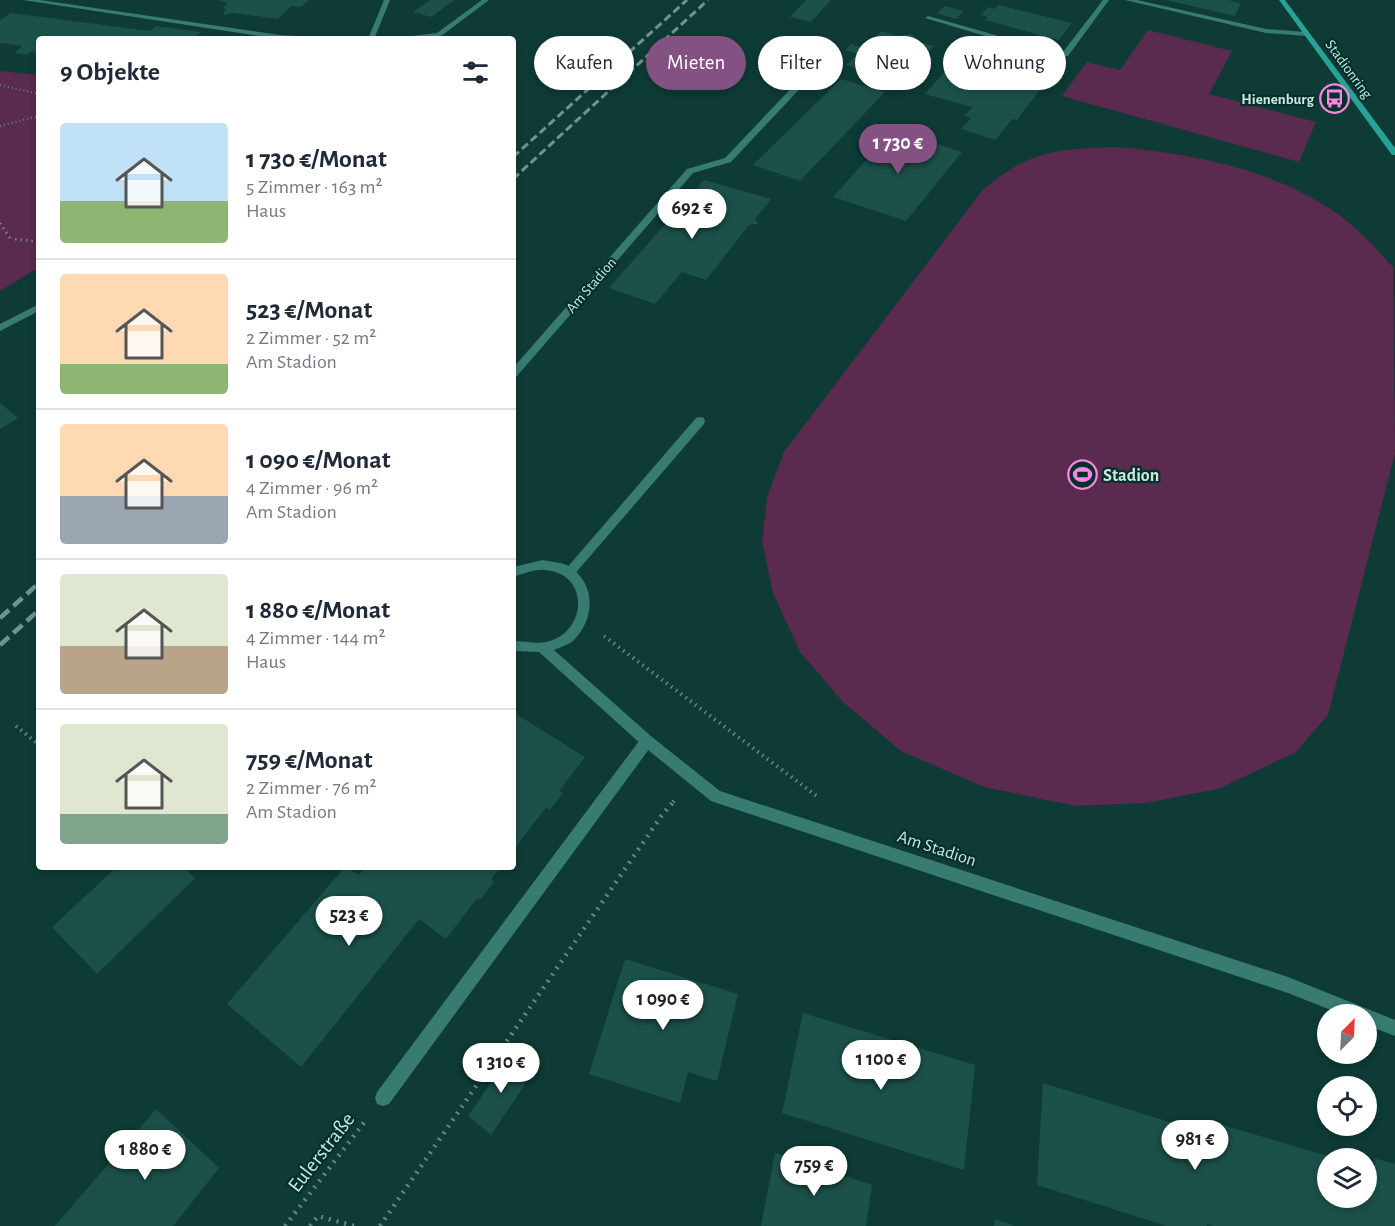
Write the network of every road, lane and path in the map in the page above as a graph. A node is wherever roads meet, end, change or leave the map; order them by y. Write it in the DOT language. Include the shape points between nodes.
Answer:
graph roads {
  1 [pos="26,0"];
  2 [pos="387,0"];
  3 [pos="486,0"];
  4 [pos="1106,0"];
  5 [pos="1128,0"];
  6 [pos="1281,0"];
  7 [pos="928,18"];
  8 [pos="1306,34"];
  9 [pos="273,36"];
  10 [pos="371,36"];
  11 [pos="430,36"];
  12 [pos="0,85"];
  13 [pos="794,90"];
  14 [pos="36,93"];
  15 [pos="36,117"];
  16 [pos="0,126"];
  17 [pos="1395,153"];
  18 [pos="0,223"];
  19 [pos="10,238"];
  20 [pos="15,239"];
  21 [pos="36,242"];
  22 [pos="36,309"];
  23 [pos="0,328"];
  24 [pos="516,372"];
  25 [pos="700,421"];
  26 [pos="516,571"];
  27 [pos="569,573"];
  28 [pos="599,632"];
  29 [pos="516,647"];
  30 [pos="543,648"];
  31 [pos="16,726"];
  32 [pos="647,741"];
  33 [pos="36,743"];
  34 [pos="695,779"];
  35 [pos="829,802"];
  36 [pos="1335,1004"];
  37 [pos="1377,1022"];
  38 [pos="1395,1029"];
  39 [pos="383,1098"];
  40 [pos="285,1226"];
  41 [pos="310,1226"];
  42 [pos="354,1226"];
  43 [pos="380,1226"];
  1 -- 9 [label="street"];
  2 -- 10 [label="street"];
  3 -- 11 [label="street" via="439,35"];
  4 -- 7 [label="street" via="1065,54"];
  5 -- 8 [label="street" via="1266,31"];
  6 -- 8 [label="main road, Stadionring"];
  8 -- 17 [label="main road, Stadionring"];
  12 -- 14 [label="path"];
  13 -- 24 [label="street, Am Stadion" via="728,160 690,171"];
  15 -- 16 [label="path"];
  18 -- 19 [label="path"];
  20 -- 21 [label="path"];
  22 -- 23 [label="street"];
  25 -- 27 [label="street"];
  26 -- 27 [label="street" via="543,566"];
  27 -- 30 [label="street" via="579,582 587,607 573,633"];
  28 -- 35 [label="path"];
  29 -- 30 [label="street"];
  30 -- 32 [label="street, Am Stadion"];
  31 -- 33 [label="path"];
  32 -- 34 [label="street, Am Stadion"];
  32 -- 39 [label="street"];
  34 -- 36 [label="street, Am Stadion" via="716,796"];
  34 -- 43 [label="path" via="662,814"];
  37 -- 38 [label="street"];
  39 -- 40 [label="path, Eulerstraße"];
  41 -- 42 [label="path" via="318,1216"];
}
